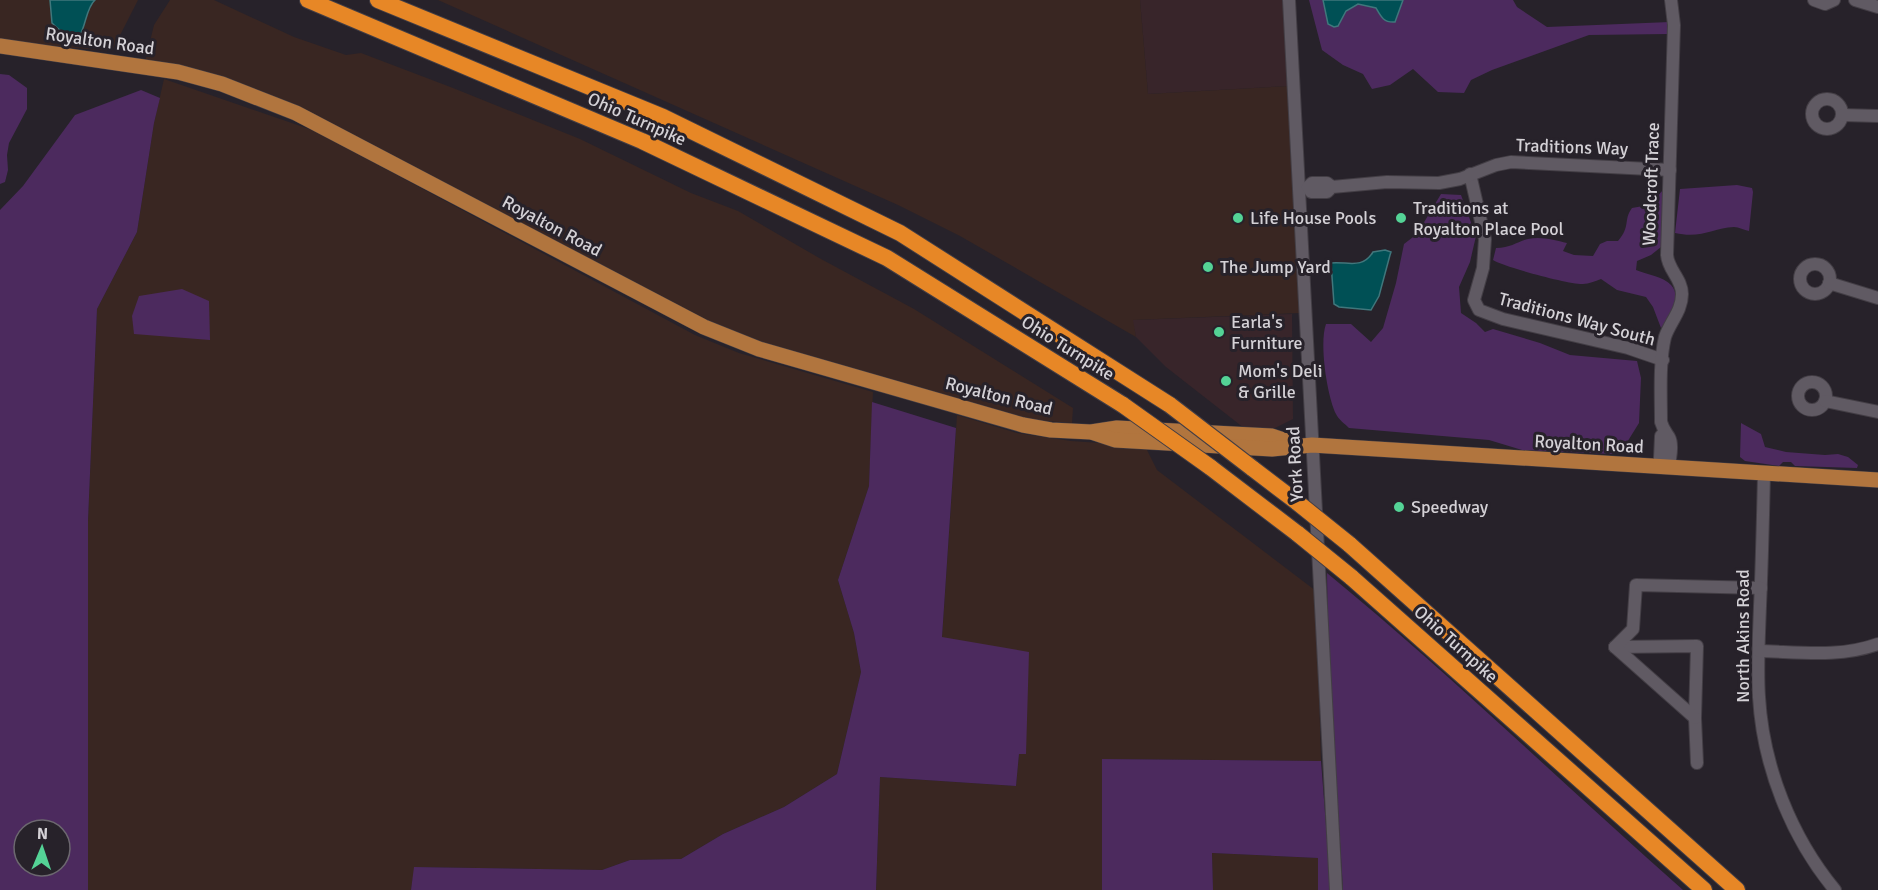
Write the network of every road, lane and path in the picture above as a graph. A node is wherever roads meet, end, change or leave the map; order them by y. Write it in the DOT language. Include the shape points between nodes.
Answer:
graph roads {
  1 [pos="308,0"];
  2 [pos="378,0"];
  3 [pos="1289,0"];
  4 [pos="1671,0"];
  5 [pos="1814,0"];
  6 [pos="1834,0"];
  7 [pos="1855,0"];
  8 [pos="1878,8"];
  9 [pos="0,46"];
  10 [pos="1842,115"];
  11 [pos="1878,116"];
  12 [pos="1670,170"];
  13 [pos="1470,174"];
  14 [pos="1303,187"];
  15 [pos="1829,284"];
  16 [pos="1878,298"];
  17 [pos="1663,360"];
  18 [pos="1826,400"];
  19 [pos="1878,412"];
  20 [pos="1306,445"];
  21 [pos="1665,465"];
  22 [pos="1764,474"];
  23 [pos="1878,480"];
  24 [pos="1761,588"];
  25 [pos="1878,644"];
  26 [pos="1615,647"];
  27 [pos="1758,651"];
  28 [pos="1695,718"];
  29 [pos="1697,764"];
  30 [pos="1336,890"];
  31 [pos="1704,890"];
  32 [pos="1737,890"];
  33 [pos="1835,890"];
  1 -- 31 [label="highway, Ohio Turnpike, bridge" via="642,141 887,258 1123,405 1210,467 1350,577"];
  2 -- 32 [label="highway, Ohio Turnpike, bridge" via="663,117 900,233 1170,405 1349,544"];
  3 -- 14 [label="street, York Road"];
  4 -- 12 [label="street, Woodcroft Trace" via="1674,30"];
  5 -- 6 [label="street" via="1824,4"];
  7 -- 8 [label="street"];
  9 -- 20 [label="main road, Royalton Road" via="178,72 222,84 296,113 704,327 759,349 867,382 1023,425 1091,432 1115,440 1272,449"];
  10 -- 11 [label="street"];
  12 -- 13 [label="street, Traditions Way" via="1511,162"];
  12 -- 17 [label="street, Woodcroft Trace" via="1668,261 1682,297 1667,333"];
  13 -- 14 [label="street, Traditions Way" via="1430,184 1387,182 1332,187 1312,183"];
  13 -- 17 [label="street, Traditions Way South" via="1485,239 1483,268 1474,300 1479,310"];
  14 -- 20 [label="street, York Road"];
  15 -- 16 [label="street"];
  17 -- 21 [label="street, Woodcroft Trace" via="1661,422 1665,433 1661,436 1660,458"];
  18 -- 19 [label="street"];
  20 -- 21 [label="main road, Royalton Road"];
  20 -- 30 [label="street, York Road"];
  21 -- 22 [label="main road, Royalton Road"];
  22 -- 23 [label="main road, Royalton Road"];
  22 -- 24 [label="street, North Akins Road"];
  24 -- 26 [label="street" via="1636,585 1633,629"];
  24 -- 27 [label="street, North Akins Road"];
  25 -- 27 [label="street" via="1840,654"];
  26 -- 28 [label="street"];
  26 -- 28 [label="street" via="1697,646"];
  27 -- 33 [label="street, North Akins Road" via="1760,708 1772,773 1791,820"];
  28 -- 29 [label="street"];
}
